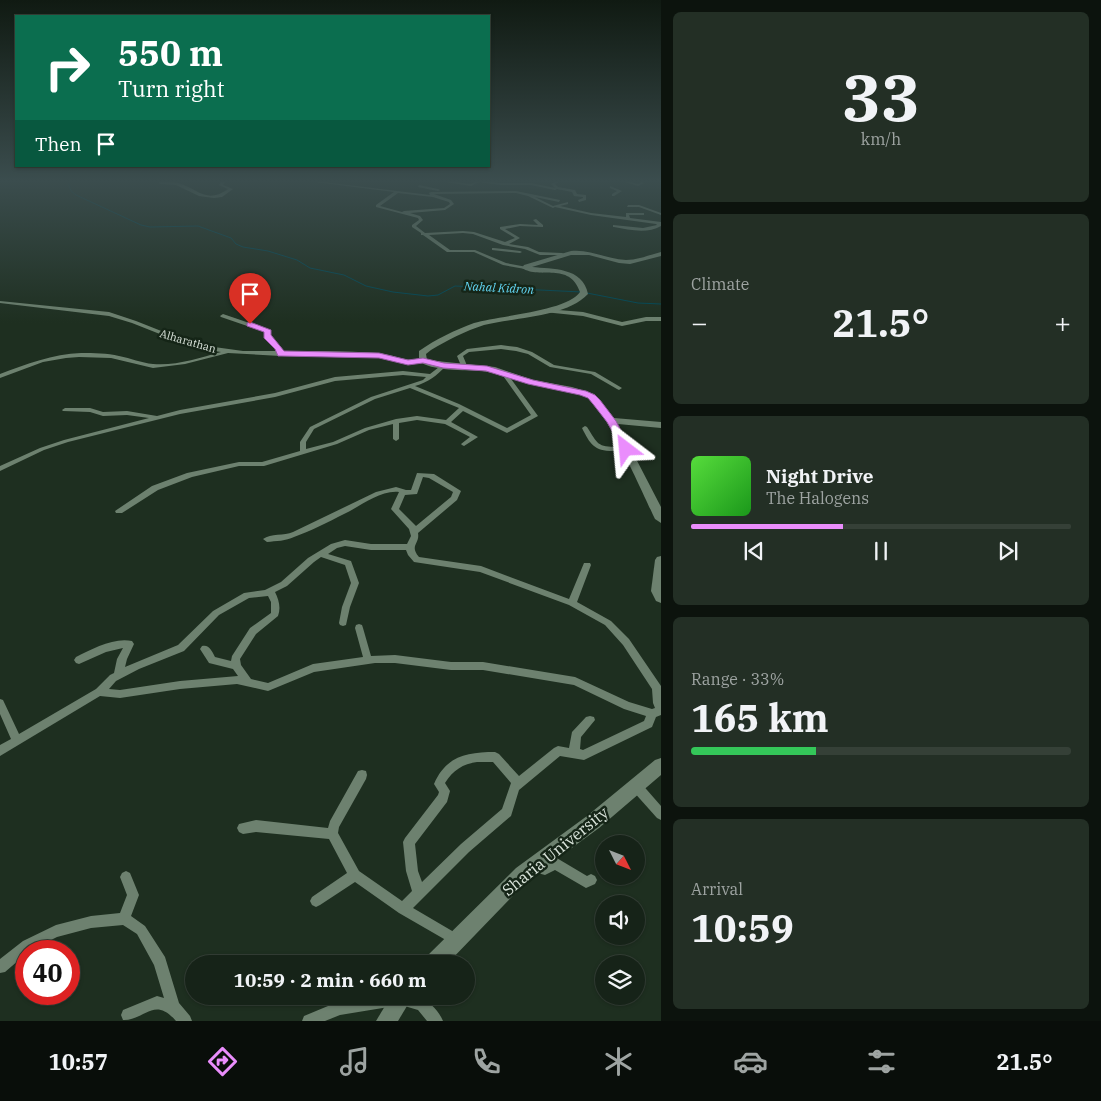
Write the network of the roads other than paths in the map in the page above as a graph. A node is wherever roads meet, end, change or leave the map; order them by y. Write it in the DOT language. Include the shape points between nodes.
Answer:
graph roads {
  1 [pos="415,228"];
  2 [pos="504,228"];
  3 [pos="633,228"];
  4 [pos="657,228"];
  5 [pos="422,234"];
  6 [pos="505,244"];
  7 [pos="494,249"];
  8 [pos="540,254"];
  9 [pos="562,254"];
  10 [pos="661,254"];
  11 [pos="525,268"];
  12 [pos="0,302"];
  13 [pos="539,311"];
  14 [pos="223,316"];
  15 [pos="661,319"];
  16 [pos="230,351"];
  17 [pos="281,354"];
  18 [pos="423,361"];
  19 [pos="443,366"];
  20 [pos="464,368"];
  21 [pos="504,373"];
  22 [pos="0,376"];
  23 [pos="432,376"];
  24 [pos="410,386"];
  25 [pos="620,388"];
  26 [pos="463,408"];
  27 [pos="65,410"];
  28 [pos="159,418"];
  29 [pos="611,421"];
  30 [pos="396,422"];
  31 [pos="447,422"];
  32 [pos="661,426"];
  33 [pos="585,428"];
  34 [pos="396,439"];
  35 [pos="464,444"];
  36 [pos="626,449"];
  37 [pos="303,451"];
  38 [pos="0,469"];
  39 [pos="403,493"];
  40 [pos="118,511"];
  41 [pos="661,519"];
  42 [pos="414,532"];
  43 [pos="267,539"];
  44 [pos="410,547"];
  45 [pos="320,554"];
  46 [pos="661,560"];
  47 [pos="587,565"];
  48 [pos="270,591"];
  49 [pos="661,598"];
  50 [pos="572,603"];
  51 [pos="343,624"];
  52 [pos="359,628"];
  53 [pos="205,649"];
  54 [pos="78,660"];
  55 [pos="368,660"];
  56 [pos="236,666"];
  57 [pos="118,675"];
  58 [pos="247,681"];
  59 [pos="98,692"];
  60 [pos="0,703"];
  61 [pos="658,711"];
  62 [pos="590,720"];
  63 [pos="18,741"];
  64 [pos="0,751"];
  65 [pos="574,753"];
  66 [pos="661,765"];
  67 [pos="362,775"];
  68 [pos="519,784"];
  69 [pos="636,786"];
  70 [pos="661,814"];
  71 [pos="244,828"];
  72 [pos="332,834"];
  73 [pos="532,866"];
  74 [pos="356,875"];
  75 [pos="126,876"];
  76 [pos="592,880"];
  77 [pos="419,893"];
  78 [pos="316,901"];
  79 [pos="403,909"];
  80 [pos="124,919"];
  81 [pos="455,939"];
  82 [pos="441,955"];
  83 [pos="0,967"];
  84 [pos="357,1005"];
  85 [pos="397,1005"];
  86 [pos="422,1005"];
  87 [pos="173,1007"];
  88 [pos="128,1015"];
  89 [pos="185,1021"];
  90 [pos="308,1021"];
  91 [pos="386,1021"];
  92 [pos="436,1021"];
  1 -- 5 [label="street"];
  2 -- 6 [label="street" via="518,238"];
  3 -- 4 [label="street"];
  5 -- 6 [label="street" via="463,232 483,235"];
  5 -- 11 [label="street" via="449,251 474,251 505,264"];
  6 -- 8 [label="street"];
  7 -- 8 [label="street"];
  8 -- 9 [label="street"];
  9 -- 10 [label="street" via="591,253 626,262"];
  9 -- 11 [label="street"];
  11 -- 13 [label="street" via="564,270 572,274 584,292 574,302"];
  12 -- 16 [label="street, Alharathan" via="109,314 182,341"];
  13 -- 15 [label="street" via="583,314 622,324"];
  13 -- 18 [label="street" via="469,329 432,345 422,353"];
  14 -- 17 [label="street" via="268,331 266,336"];
  16 -- 17 [label="street, Alharathan"];
  16 -- 22 [label="street" via="159,366 146,366 112,356 63,355 40,360"];
  17 -- 18 [label="street, Alharathan" via="379,355 408,363"];
  18 -- 19 [label="street, Alharathan"];
  19 -- 20 [label="street, Alharathan"];
  19 -- 23 [label="street"];
  20 -- 21 [label="street, Alharathan" via="487,368"];
  20 -- 25 [label="street" via="460,356 467,351 501,347 517,349 530,352 552,366 592,373"];
  21 -- 26 [label="street" via="535,416 508,430"];
  21 -- 29 [label="street, Alharathan" via="591,396"];
  23 -- 24 [label="street"];
  23 -- 28 [label="street" via="403,373 335,379"];
  24 -- 26 [label="street"];
  24 -- 37 [label="street" via="373,398 312,428 303,442"];
  26 -- 31 [label="street"];
  27 -- 28 [label="street"];
  28 -- 38 [label="street" via="66,441"];
  29 -- 32 [label="street"];
  29 -- 36 [label="street, Alharathan"];
  30 -- 31 [label="street" via="417,418"];
  30 -- 34 [label="street"];
  30 -- 37 [label="street"];
  31 -- 35 [label="street" via="475,437"];
  33 -- 36 [label="street" via="594,446"];
  36 -- 41 [label="street, Alharathan"];
  37 -- 40 [label="street" via="262,464 239,464 190,476 155,488"];
  39 -- 42 [label="street" via="395,509"];
  39 -- 42 [label="street" via="414,492 420,475 432,476 456,491 454,498"];
  39 -- 43 [label="street" via="396,489 381,493 287,537"];
  42 -- 44 [label="street"];
  44 -- 45 [label="street" via="345,543"];
  44 -- 50 [label="street" via="417,560 481,569"];
  45 -- 48 [label="street" via="284,584"];
  45 -- 51 [label="street" via="348,564 355,583"];
  46 -- 49 [label="street" via="657,591"];
  47 -- 50 [label="street"];
  48 -- 56 [label="street" via="276,602 275,614 253,631 235,659"];
  48 -- 57 [label="street" via="247,594 216,613 181,648"];
  50 -- 61 [label="street" via="608,623 626,642 657,688"];
  52 -- 55 [label="street"];
  53 -- 56 [label="street" via="212,660"];
  54 -- 57 [label="street" via="102,649 129,644"];
  55 -- 58 [label="street" via="313,668 268,687"];
  55 -- 61 [label="street" via="484,666 575,681 627,706"];
  56 -- 58 [label="street"];
  57 -- 59 [label="street"];
  58 -- 59 [label="street" via="190,684 120,694"];
  59 -- 63 [label="street"];
  60 -- 63 [label="street"];
  61 -- 65 [label="street" via="648,724 584,755"];
  62 -- 65 [label="street" via="576,735"];
  63 -- 64 [label="street"];
  65 -- 68 [label="street" via="558,751"];
  66 -- 69 [label="street, Sharia University"];
  67 -- 72 [label="street"];
  68 -- 77 [label="street" via="514,787 507,812"];
  68 -- 77 [label="street" via="495,757 478,756 453,764 445,771 439,784 445,791 443,798 409,842 412,871"];
  69 -- 70 [label="street"];
  69 -- 73 [label="street, Sharia University"];
  71 -- 72 [label="street" via="256,826"];
  72 -- 74 [label="street"];
  73 -- 76 [label="street" via="545,869 555,863 586,882"];
  73 -- 81 [label="street, Sharia University"];
  74 -- 78 [label="street"];
  74 -- 79 [label="street"];
  75 -- 80 [label="street" via="133,895"];
  77 -- 79 [label="street"];
  79 -- 81 [label="street"];
  80 -- 83 [label="street" via="91,922 56,932 27,945"];
  80 -- 87 [label="street" via="141,930 160,962"];
  81 -- 82 [label="street, Sharia University"];
  84 -- 90 [label="street"];
  85 -- 91 [label="street"];
  86 -- 92 [label="street"];
  87 -- 88 [label="street" via="157,1003"];
  87 -- 89 [label="street"];
}
